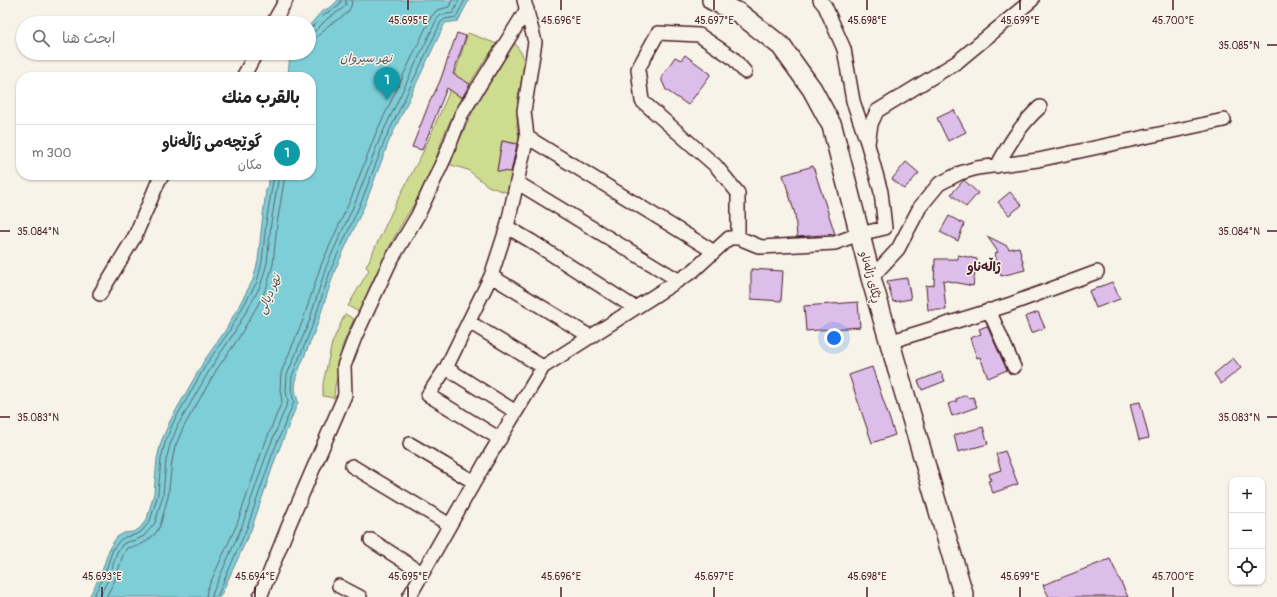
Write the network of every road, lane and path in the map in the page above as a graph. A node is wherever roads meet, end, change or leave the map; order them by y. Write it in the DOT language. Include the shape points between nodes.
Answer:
graph roads {
  1 [pos="286,0"];
  2 [pos="712,0"];
  3 [pos="820,0"];
  4 [pos="1032,0"];
  5 [pos="526,5"];
  6 [pos="277,16"];
  7 [pos="252,60"];
  8 [pos="246,72"];
  9 [pos="745,72"];
  10 [pos="1040,107"];
  11 [pos="1224,120"];
  12 [pos="527,137"];
  13 [pos="868,145"];
  14 [pos="997,166"];
  15 [pos="159,180"];
  16 [pos="518,183"];
  17 [pos="507,227"];
  18 [pos="859,234"];
  19 [pos="738,238"];
  20 [pos="713,252"];
  21 [pos="1097,272"];
  22 [pos="491,276"];
  23 [pos="871,278"];
  24 [pos="678,280"];
  25 [pos="100,294"];
  26 [pos="635,308"];
  27 [pos="989,310"];
  28 [pos="469,322"];
  29 [pos="591,337"];
  30 [pos="889,342"];
  31 [pos="543,367"];
  32 [pos="1014,367"];
  33 [pos="446,368"];
  34 [pos="516,412"];
  35 [pos="500,439"];
  36 [pos="410,444"];
  37 [pos="352,466"];
  38 [pos="474,482"];
  39 [pos="450,525"];
  40 [pos="371,540"];
  41 [pos="422,573"];
  42 [pos="339,586"];
  43 [pos="260,597"];
  44 [pos="360,597"];
  45 [pos="409,597"];
  46 [pos="964,597"];
  1 -- 6 [label="street"];
  2 -- 18 [label="main road, ڕێگای ژاڵەناو" via="739,13 781,46 812,89 832,126"];
  3 -- 13 [label="street" via="844,49 853,101"];
  4 -- 13 [label="street" via="957,62 877,111 871,124"];
  5 -- 12 [label="street" via="535,42 524,111"];
  5 -- 43 [label="street" via="461,115 418,215 390,262 355,337 344,366 345,395"];
  7 -- 8 [label="street"];
  9 -- 19 [label="street" via="733,58 699,35 658,33 638,69 642,101 716,166 738,193"];
  10 -- 14 [label="street" via="1010,142"];
  11 -- 14 [label="street" via="1038,160"];
  12 -- 16 [label="street"];
  12 -- 20 [label="street"];
  13 -- 18 [label="street" via="881,192 886,228"];
  14 -- 23 [label="street" via="976,168 939,184 920,207 898,249"];
  15 -- 25 [label="street" via="135,236"];
  16 -- 17 [label="street"];
  16 -- 24 [label="street"];
  17 -- 22 [label="street"];
  17 -- 26 [label="street"];
  18 -- 19 [label="street" via="835,243 761,247"];
  18 -- 23 [label="main road, ڕێگای ژاڵەناو"];
  19 -- 20 [label="street" via="729,238"];
  20 -- 24 [label="street" via="693,271"];
  21 -- 27 [label="street"];
  22 -- 28 [label="street"];
  22 -- 29 [label="street"];
  23 -- 30 [label="main road, ڕێگای ژاڵەناو"];
  24 -- 26 [label="street"];
  26 -- 29 [label="street"];
  27 -- 30 [label="street"];
  27 -- 32 [label="street"];
  28 -- 31 [label="street"];
  28 -- 33 [label="street"];
  29 -- 31 [label="street"];
  30 -- 46 [label="main road, ڕێگای ژاڵەناو"];
  31 -- 34 [label="street"];
  33 -- 34 [label="street"];
  33 -- 35 [label="street" via="428,395"];
  34 -- 35 [label="street"];
  35 -- 38 [label="street"];
  36 -- 38 [label="street"];
  37 -- 39 [label="street"];
  38 -- 39 [label="street"];
  39 -- 41 [label="street"];
  40 -- 41 [label="street"];
  41 -- 45 [label="street"];
  42 -- 44 [label="street"];
}
